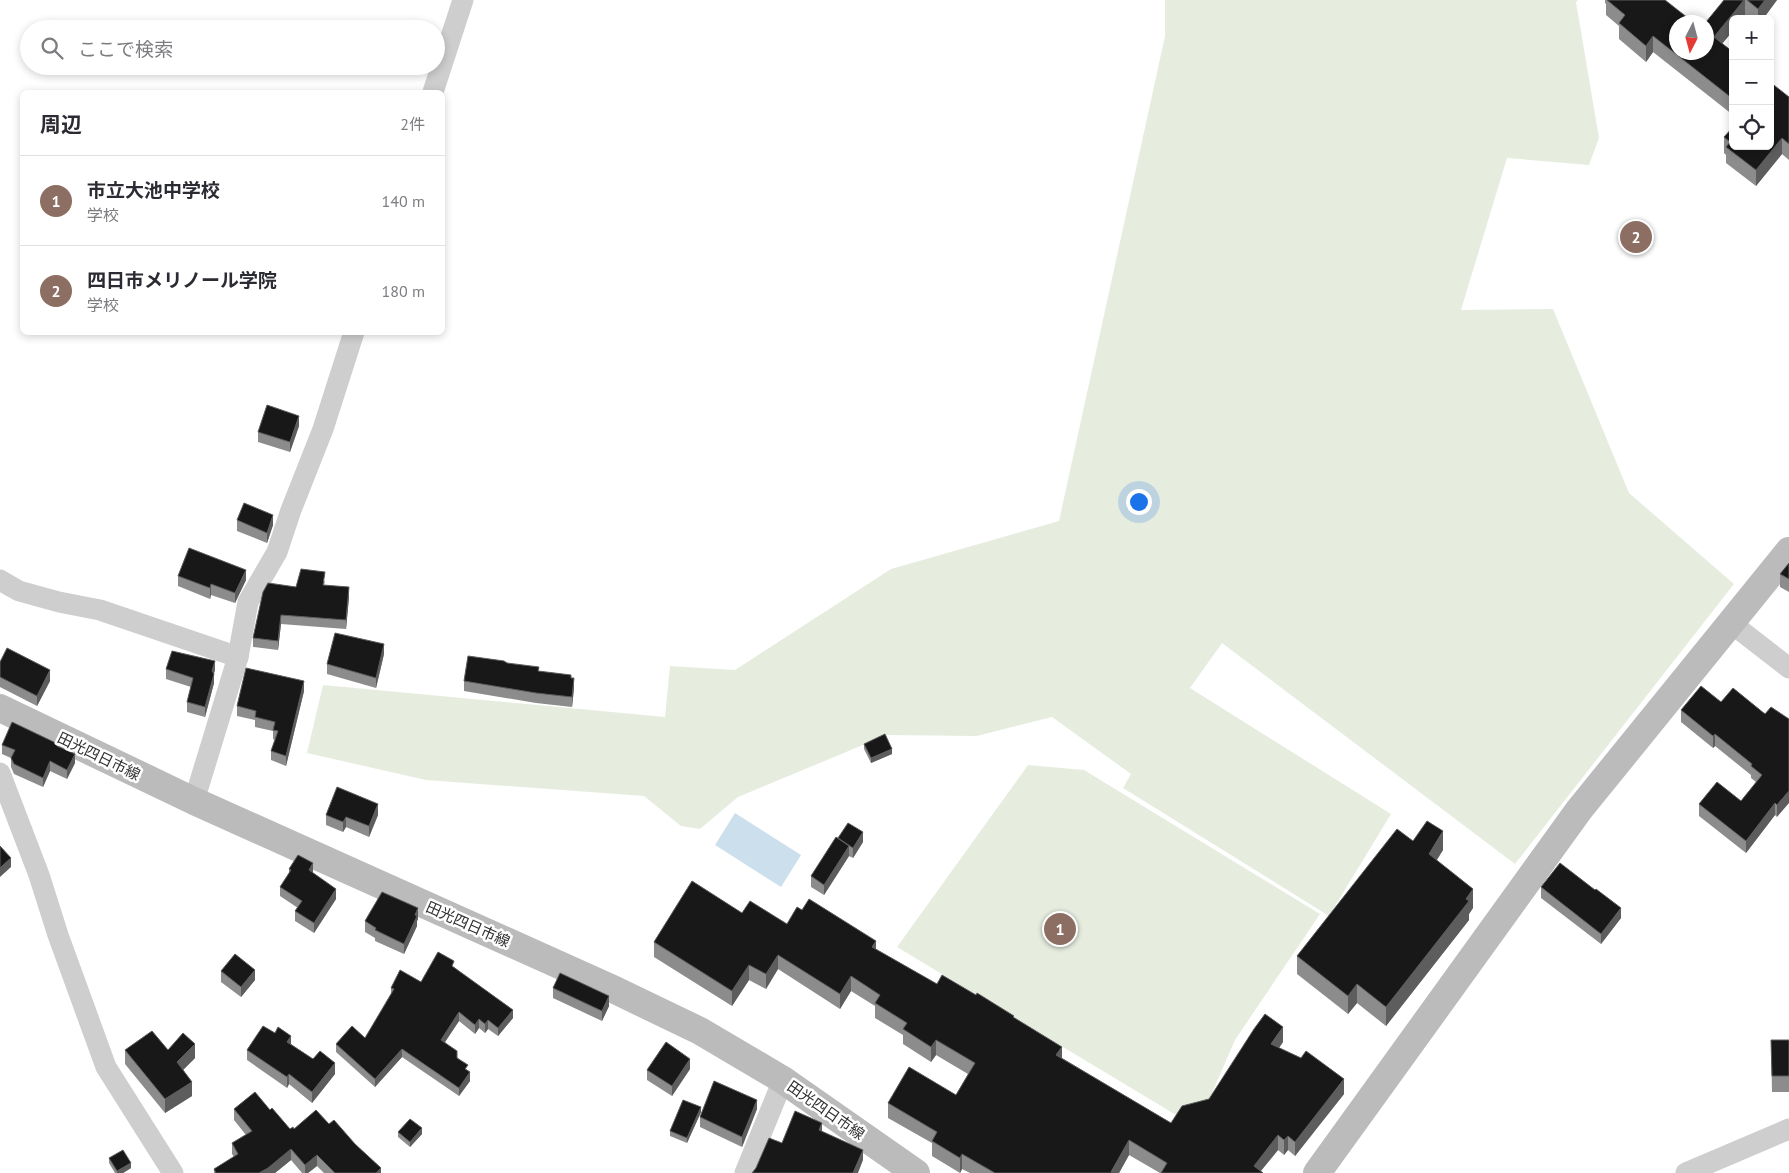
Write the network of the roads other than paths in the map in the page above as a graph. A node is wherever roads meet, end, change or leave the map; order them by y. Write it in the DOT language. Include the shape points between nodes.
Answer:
graph roads {
  1 [pos="463,0"];
  2 [pos="445,53"];
  3 [pos="438,75"];
  4 [pos="433,90"];
  5 [pos="353,335"];
  6 [pos="1789,551"];
  7 [pos="0,580"];
  8 [pos="1731,623"];
  9 [pos="238,657"];
  10 [pos="1789,668"];
  11 [pos="0,708"];
  12 [pos="0,773"];
  13 [pos="194,801"];
  14 [pos="783,1080"];
  15 [pos="1789,1129"];
  16 [pos="173,1173"];
  17 [pos="745,1173"];
  18 [pos="916,1173"];
  19 [pos="1317,1173"];
  20 [pos="1686,1173"];
  1 -- 2 [label="street"];
  3 -- 4 [label="street"];
  5 -- 9 [label="street" via="323,429 277,552 248,602"];
  6 -- 8 [label="main road"];
  7 -- 9 [label="street" via="19,590 100,610"];
  8 -- 10 [label="street"];
  8 -- 19 [label="main road" via="1579,810"];
  9 -- 13 [label="street"];
  11 -- 13 [label="main road, 田光四日市線"];
  12 -- 16 [label="street" via="106,1067"];
  13 -- 14 [label="main road, 田光四日市線" via="624,994 700,1031"];
  14 -- 17 [label="street"];
  14 -- 18 [label="main road, 田光四日市線"];
  15 -- 20 [label="street"];
}
